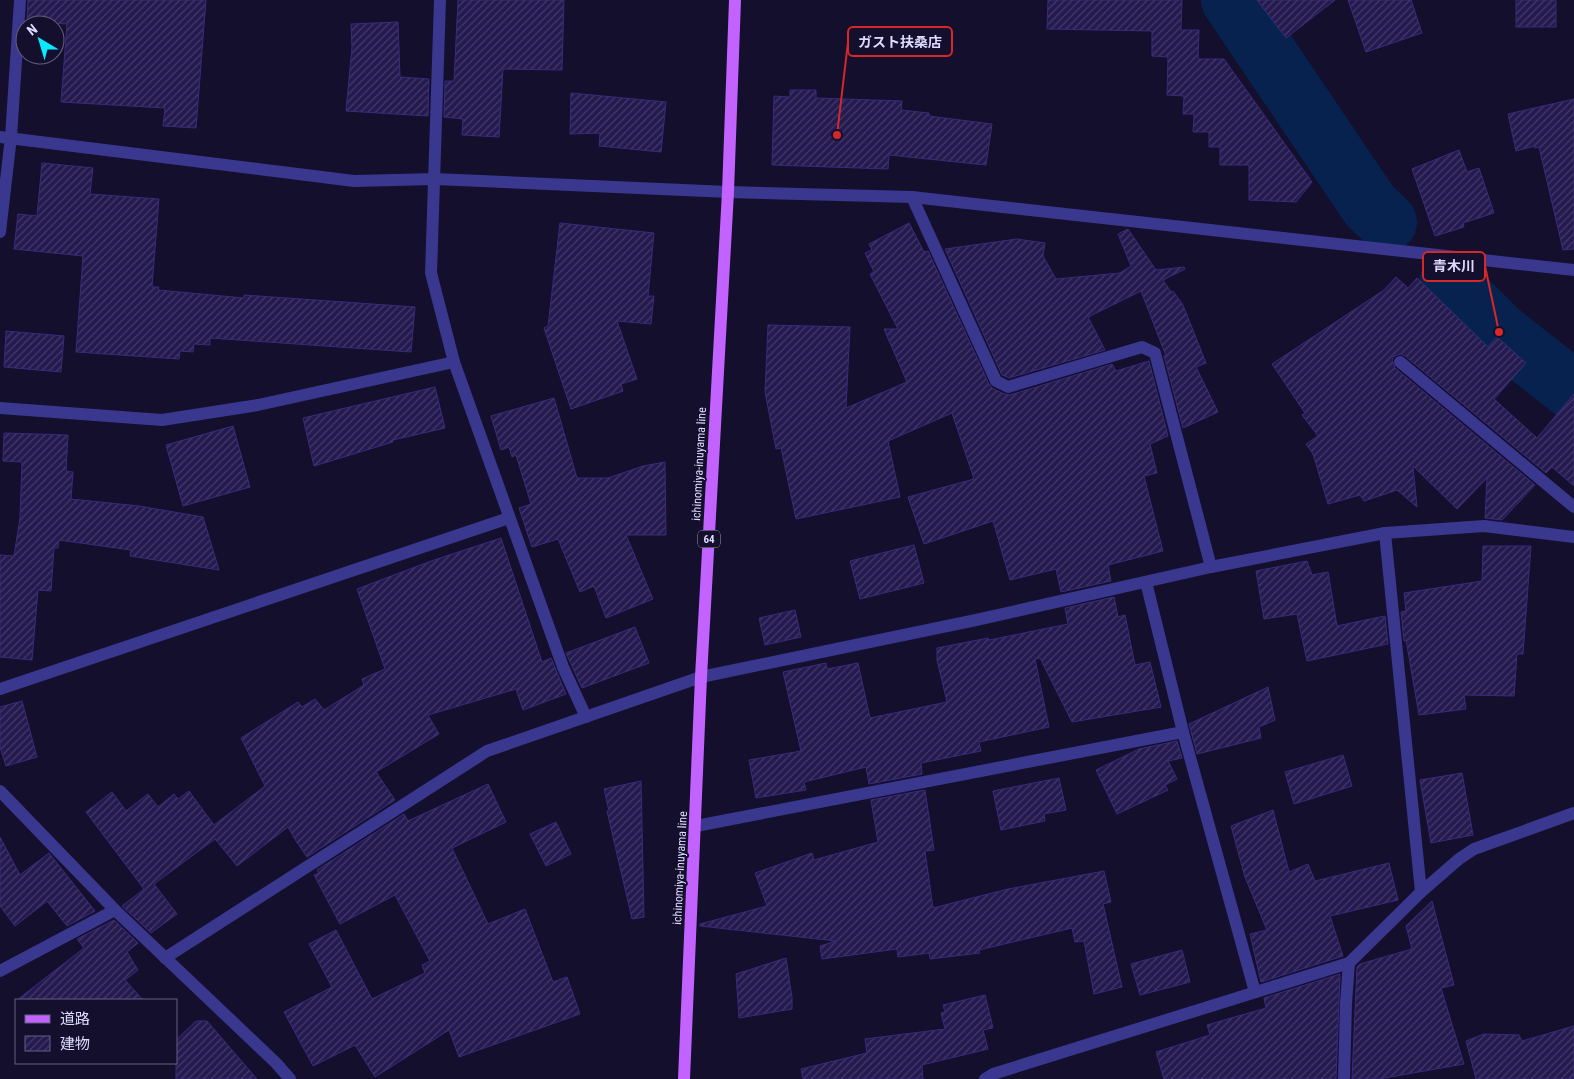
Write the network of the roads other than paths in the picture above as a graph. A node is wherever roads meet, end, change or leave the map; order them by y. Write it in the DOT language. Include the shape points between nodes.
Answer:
graph roads {
  1 [pos="20,0"];
  2 [pos="440,0"];
  3 [pos="735,0"];
  4 [pos="5,137"];
  5 [pos="435,179"];
  6 [pos="728,192"];
  7 [pos="912,197"];
  8 [pos="0,232"];
  9 [pos="1574,270"];
  10 [pos="454,362"];
  11 [pos="1400,362"];
  12 [pos="0,408"];
  13 [pos="1574,507"];
  14 [pos="509,518"];
  15 [pos="1385,533"];
  16 [pos="1574,537"];
  17 [pos="1211,567"];
  18 [pos="1146,582"];
  19 [pos="701,677"];
  20 [pos="0,689"];
  21 [pos="586,717"];
  22 [pos="1183,732"];
  23 [pos="0,791"];
  24 [pos="1574,813"];
  25 [pos="696,826"];
  26 [pos="1421,892"];
  27 [pos="114,910"];
  28 [pos="165,958"];
  29 [pos="1350,963"];
  30 [pos="0,971"];
  31 [pos="1256,992"];
  32 [pos="290,1079"];
  33 [pos="684,1079"];
  34 [pos="985,1079"];
  35 [pos="1344,1079"];
  1 -- 4 [label="street"];
  2 -- 5 [label="street"];
  3 -- 6 [label="main road, ichinomiya-inuyama line / 64"];
  4 -- 5 [label="street" via="354,181"];
  4 -- 8 [label="street"];
  5 -- 6 [label="street"];
  5 -- 10 [label="street" via="431,273"];
  6 -- 7 [label="street"];
  6 -- 19 [label="main road, ichinomiya-inuyama line / 64"];
  7 -- 9 [label="street"];
  7 -- 17 [label="street" via="996,382 1008,387 1142,348 1155,353"];
  10 -- 12 [label="street" via="258,405 162,420"];
  10 -- 14 [label="street"];
  11 -- 13 [label="street"];
  14 -- 20 [label="street"];
  14 -- 21 [label="street" via="563,667"];
  15 -- 16 [label="street" via="1484,526"];
  15 -- 17 [label="street"];
  15 -- 26 [label="street"];
  17 -- 18 [label="street"];
  18 -- 19 [label="street"];
  18 -- 22 [label="street"];
  19 -- 21 [label="street"];
  19 -- 25 [label="main road, ichinomiya-inuyama line / 64"];
  21 -- 28 [label="street" via="487,751"];
  22 -- 25 [label="street"];
  22 -- 31 [label="street"];
  23 -- 27 [label="street"];
  24 -- 26 [label="street" via="1474,849"];
  25 -- 33 [label="main road, ichinomiya-inuyama line / 64"];
  26 -- 29 [label="street"];
  27 -- 28 [label="street"];
  27 -- 30 [label="street"];
  28 -- 32 [label="street"];
  29 -- 31 [label="street"];
  29 -- 35 [label="street"];
  31 -- 34 [label="street"];
}
